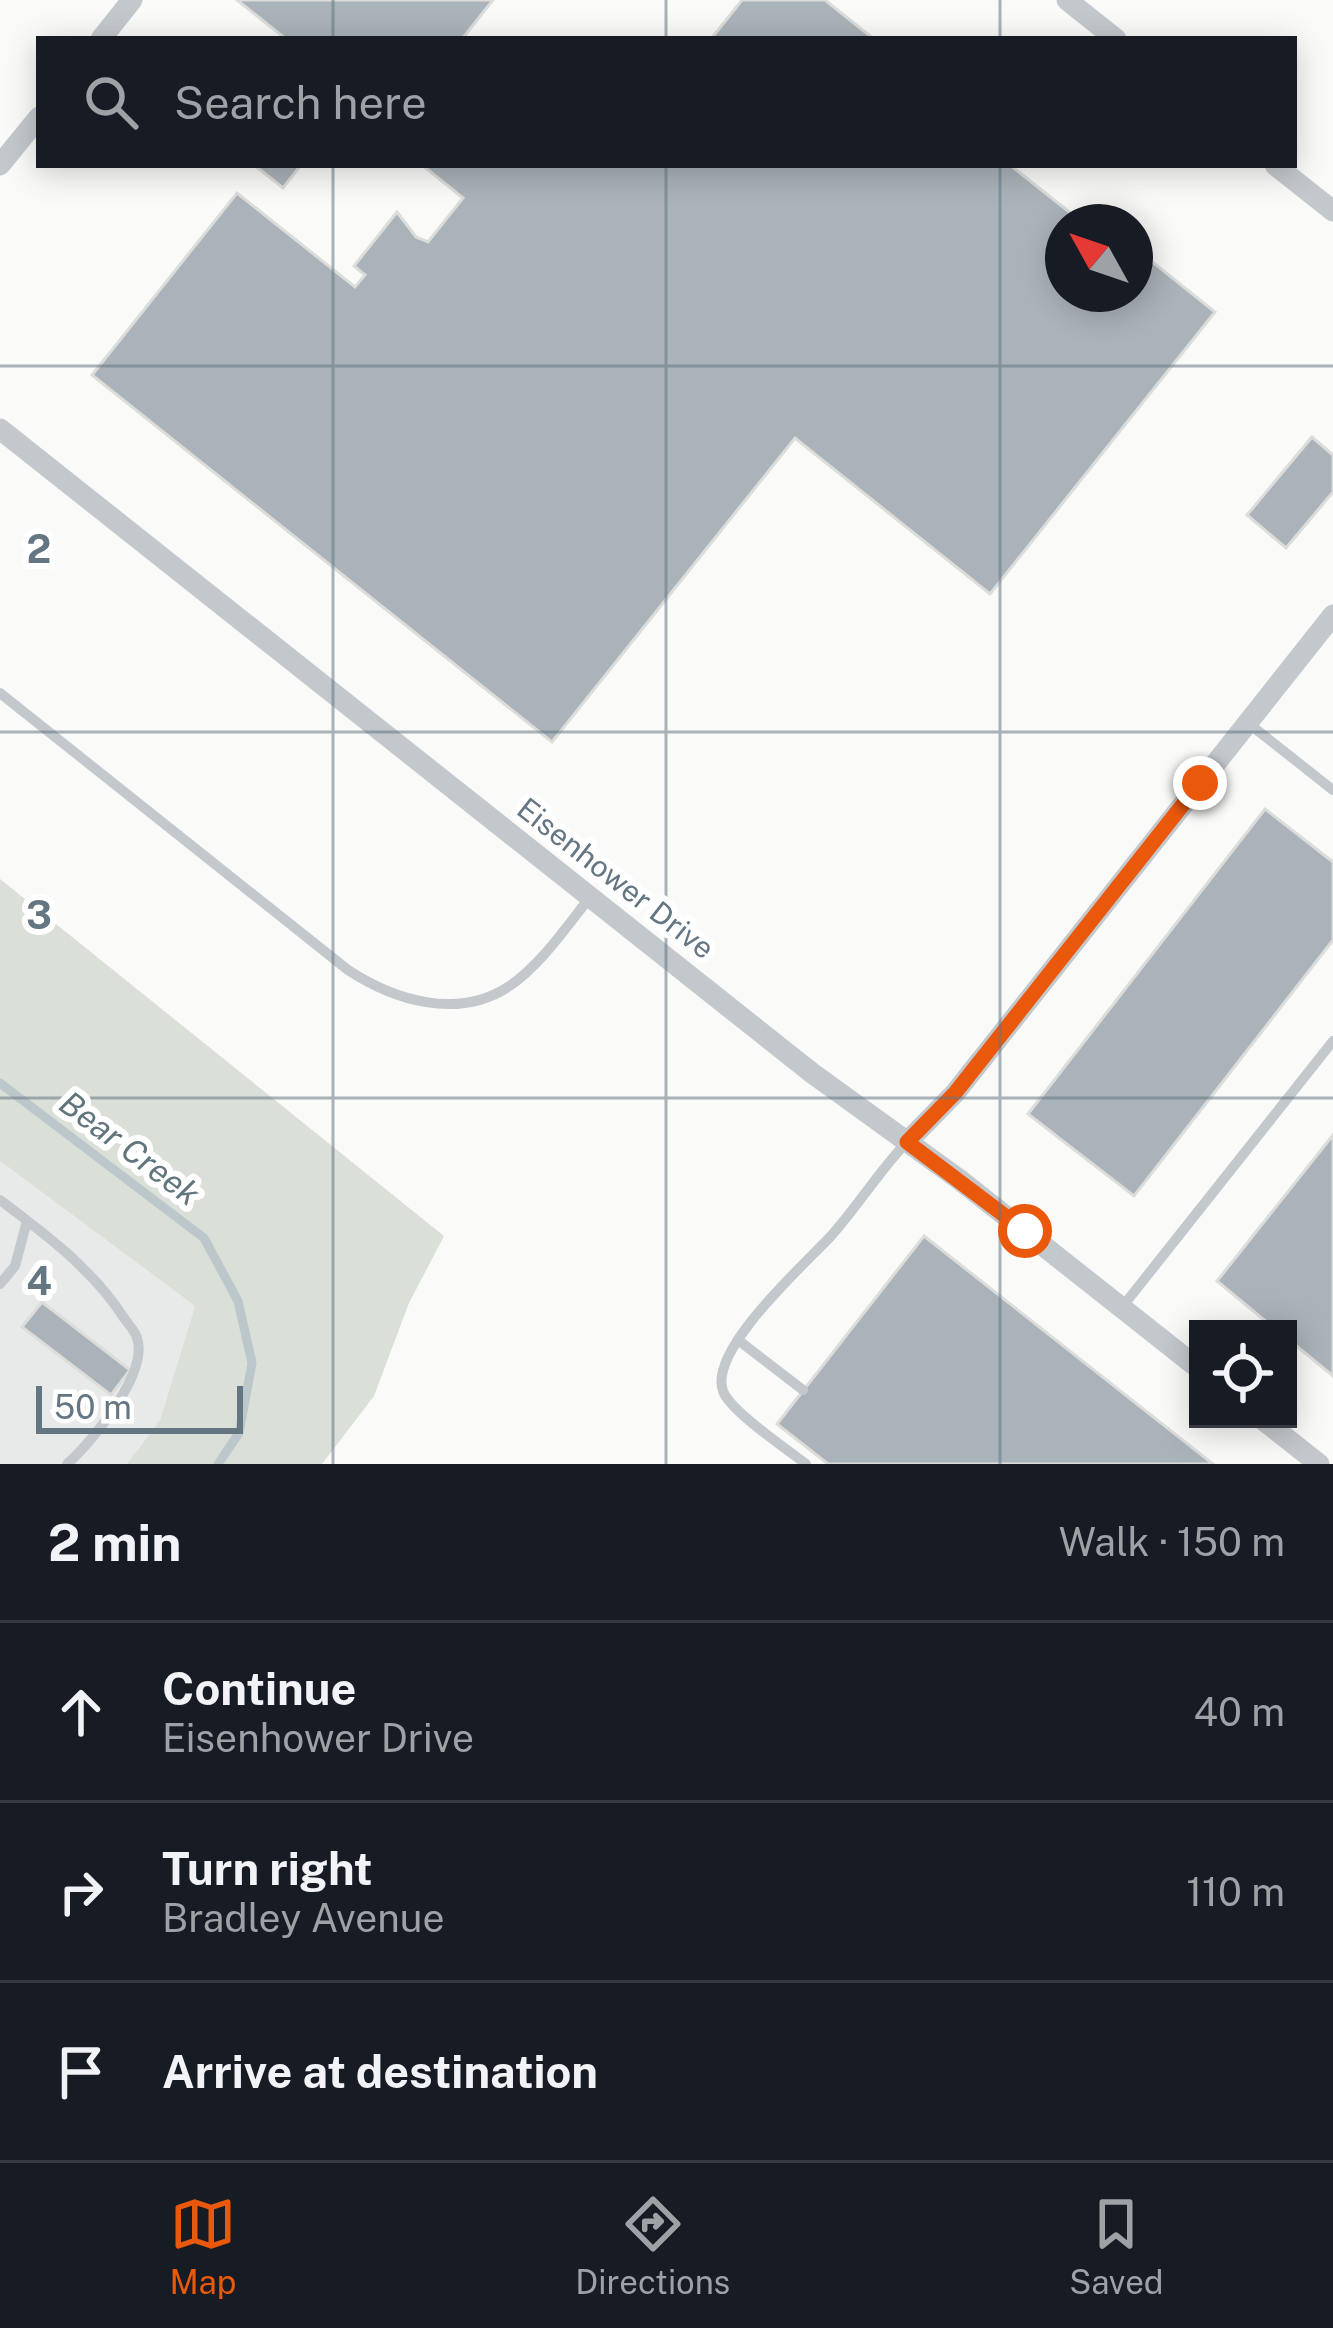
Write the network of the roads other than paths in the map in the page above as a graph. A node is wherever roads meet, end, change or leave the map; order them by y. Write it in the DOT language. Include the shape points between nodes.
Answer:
graph roads {
  1 [pos="132,0"];
  2 [pos="1067,0"];
  3 [pos="103,36"];
  4 [pos="1112,36"];
  5 [pos="36,120"];
  6 [pos="0,165"];
  7 [pos="1279,168"];
  8 [pos="1333,212"];
  9 [pos="0,429"];
  10 [pos="1333,615"];
  11 [pos="0,693"];
  12 [pos="1248,723"];
  13 [pos="1333,790"];
  14 [pos="591,896"];
  15 [pos="1333,1041"];
  16 [pos="907,1142"];
  17 [pos="0,1200"];
  18 [pos="27,1220"];
  19 [pos="0,1284"];
  20 [pos="1122,1308"];
  21 [pos="738,1340"];
  22 [pos="1189,1361"];
  23 [pos="803,1390"];
  24 [pos="1273,1428"];
  25 [pos="67,1464"];
  26 [pos="806,1464"];
  27 [pos="1319,1464"];
  1 -- 3 [label="street"];
  2 -- 4 [label="street"];
  5 -- 6 [label="street"];
  7 -- 8 [label="street"];
  9 -- 14 [label="street, Eisenhower Drive"];
  10 -- 12 [label="street"];
  11 -- 14 [label="lane" via="348,970 391,994 455,1004 508,987"];
  12 -- 13 [label="lane"];
  12 -- 16 [label="street" via="955,1093"];
  14 -- 16 [label="street, Eisenhower Drive"];
  15 -- 20 [label="lane"];
  16 -- 20 [label="street, Eisenhower Drive"];
  16 -- 21 [label="lane"];
  17 -- 18 [label="lane"];
  18 -- 19 [label="lane" via="15,1265"];
  18 -- 25 [label="lane" via="111,1299 139,1340 119,1402"];
  20 -- 22 [label="street, Eisenhower Drive"];
  21 -- 23 [label="lane"];
  21 -- 26 [label="lane" via="720,1380 726,1398"];
  24 -- 27 [label="street"];
}
